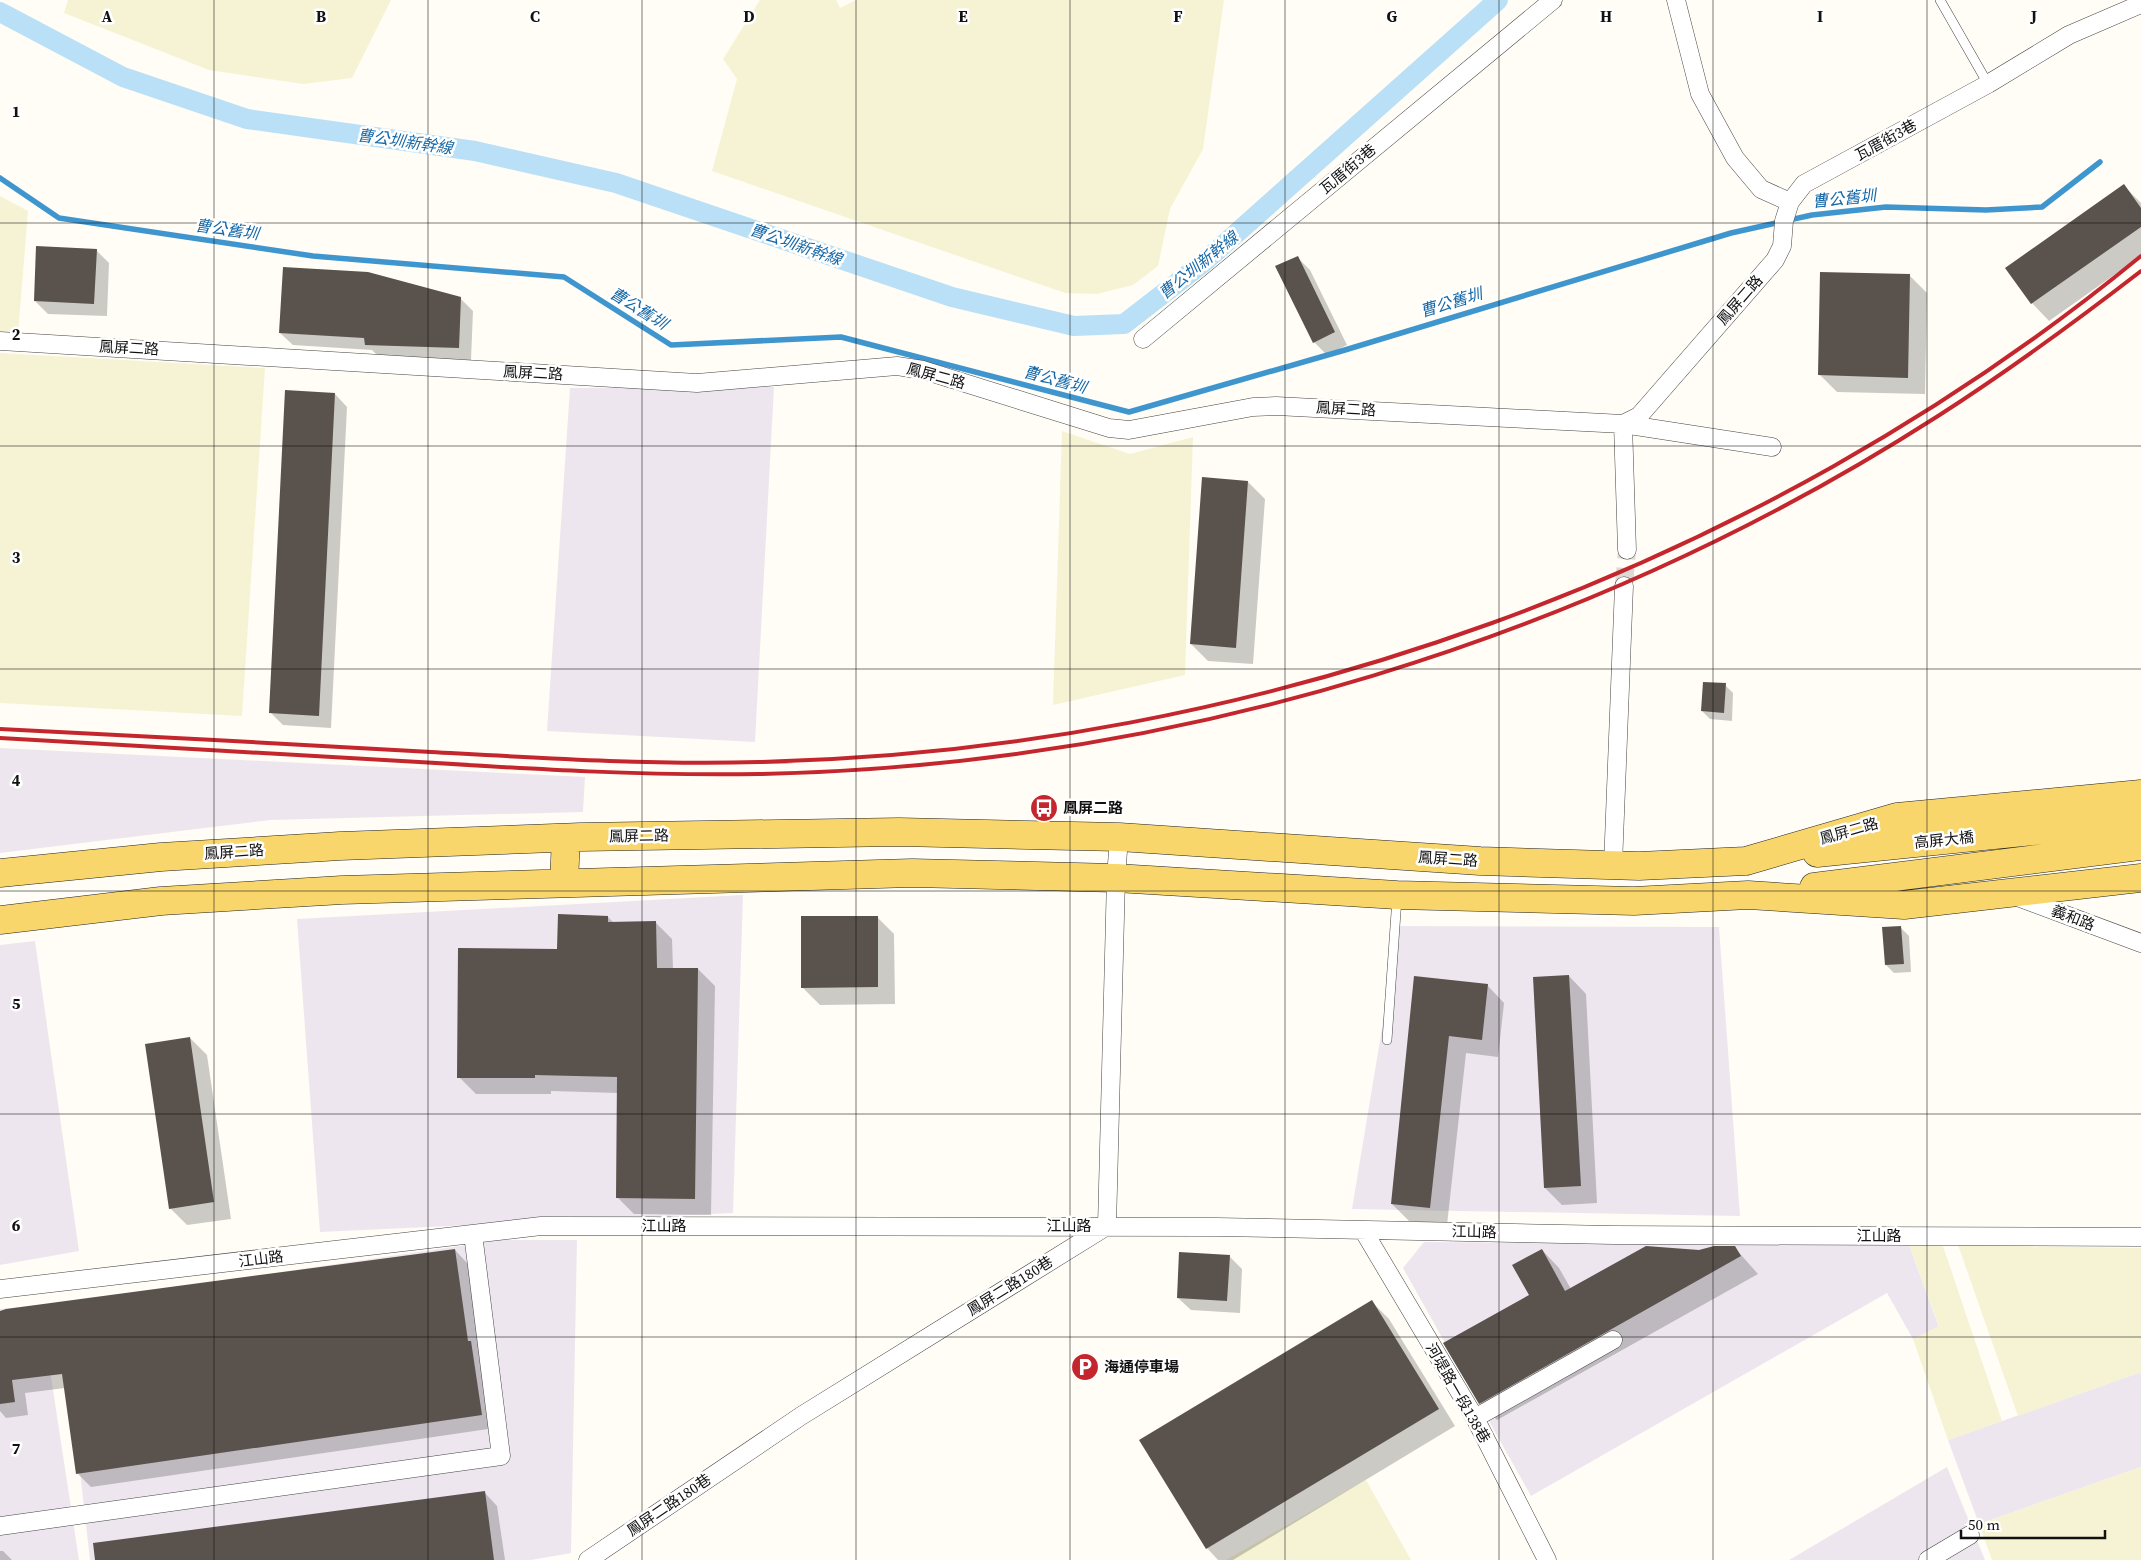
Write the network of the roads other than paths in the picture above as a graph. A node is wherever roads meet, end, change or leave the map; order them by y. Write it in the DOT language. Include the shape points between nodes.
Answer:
graph roads {
  1 [pos="1553,0"];
  2 [pos="1676,0"];
  3 [pos="1940,0"];
  4 [pos="2141,4"];
  5 [pos="1988,84"];
  6 [pos="1788,208"];
  7 [pos="1143,339"];
  8 [pos="0,341"];
  9 [pos="1623,424"];
  10 [pos="1772,447"];
  11 [pos="1627,550"];
  12 [pos="1624,586"];
  13 [pos="2141,794"];
  14 [pos="2141,820"];
  15 [pos="1119,837"];
  16 [pos="566,838"];
  17 [pos="2141,846"];
  18 [pos="1746,861"];
  19 [pos="1613,865"];
  20 [pos="0,873"];
  21 [pos="1116,878"];
  22 [pos="2141,878"];
  23 [pos="564,882"];
  24 [pos="2005,892"];
  25 [pos="1397,895"];
  26 [pos="1748,896"];
  27 [pos="0,920"];
  28 [pos="2141,944"];
  29 [pos="1387,1040"];
  30 [pos="1107,1226"];
  31 [pos="1363,1230"];
  32 [pos="473,1234"];
  33 [pos="2141,1237"];
  34 [pos="0,1289"];
  35 [pos="1613,1340"];
  36 [pos="1474,1418"];
  37 [pos="0,1526"];
  38 [pos="1970,1535"];
  39 [pos="588,1560"];
  40 [pos="1547,1560"];
  41 [pos="1928,1560"];
  1 -- 7 [label="street, 瓦厝街3巷"];
  2 -- 6 [label="street" via="1700,94 1735,158 1761,189"];
  3 -- 5 [label="lane"];
  4 -- 5 [label="street, 瓦厝街3巷" via="2069,35"];
  5 -- 6 [label="street, 瓦厝街3巷" via="1804,184"];
  6 -- 9 [label="street, 鳳屏二路" via="1782,246 1775,260 1639,416"];
  8 -- 9 [label="street, 鳳屏二路" via="697,383 897,366 923,370 1109,428 1129,430 1253,407 1276,406"];
  9 -- 10 [label="street"];
  9 -- 11 [label="street"];
  12 -- 19 [label="street"];
  13 -- 18 [label="main road, 鳳屏二路" via="1897,817"];
  14 -- 18 [label="main road, 高屏大橋"];
  15 -- 16 [label="main road, 鳳屏二路" via="899,832"];
  15 -- 19 [label="main road, 鳳屏二路" via="1480,861"];
  15 -- 21 [label="street"];
  16 -- 20 [label="main road, 鳳屏二路" via="270,850"];
  16 -- 23 [label="main road"];
  17 -- 26 [label="main road, 高屏大橋"];
  18 -- 19 [label="main road, 鳳屏二路"];
  21 -- 23 [label="main road" via="912,873"];
  21 -- 25 [label="main road"];
  21 -- 30 [label="street"];
  22 -- 24 [label="main road"];
  23 -- 27 [label="main road" via="161,901"];
  24 -- 26 [label="main road" via="1904,905"];
  24 -- 28 [label="street, 義和路"];
  25 -- 26 [label="main road" via="1634,901"];
  25 -- 29 [label="lane"];
  30 -- 31 [label="street, 江山路"];
  30 -- 32 [label="street, 江山路" via="541,1226"];
  30 -- 39 [label="street, 鳳屏二路180巷" via="801,1416"];
  31 -- 33 [label="street, 江山路" via="1613,1235"];
  31 -- 36 [label="street, 河堤路一段138巷"];
  32 -- 34 [label="street, 江山路"];
  32 -- 37 [label="street" via="501,1456"];
  35 -- 36 [label="street"];
  36 -- 40 [label="street, 河堤路一段138巷"];
  38 -- 41 [label="street"];
}
